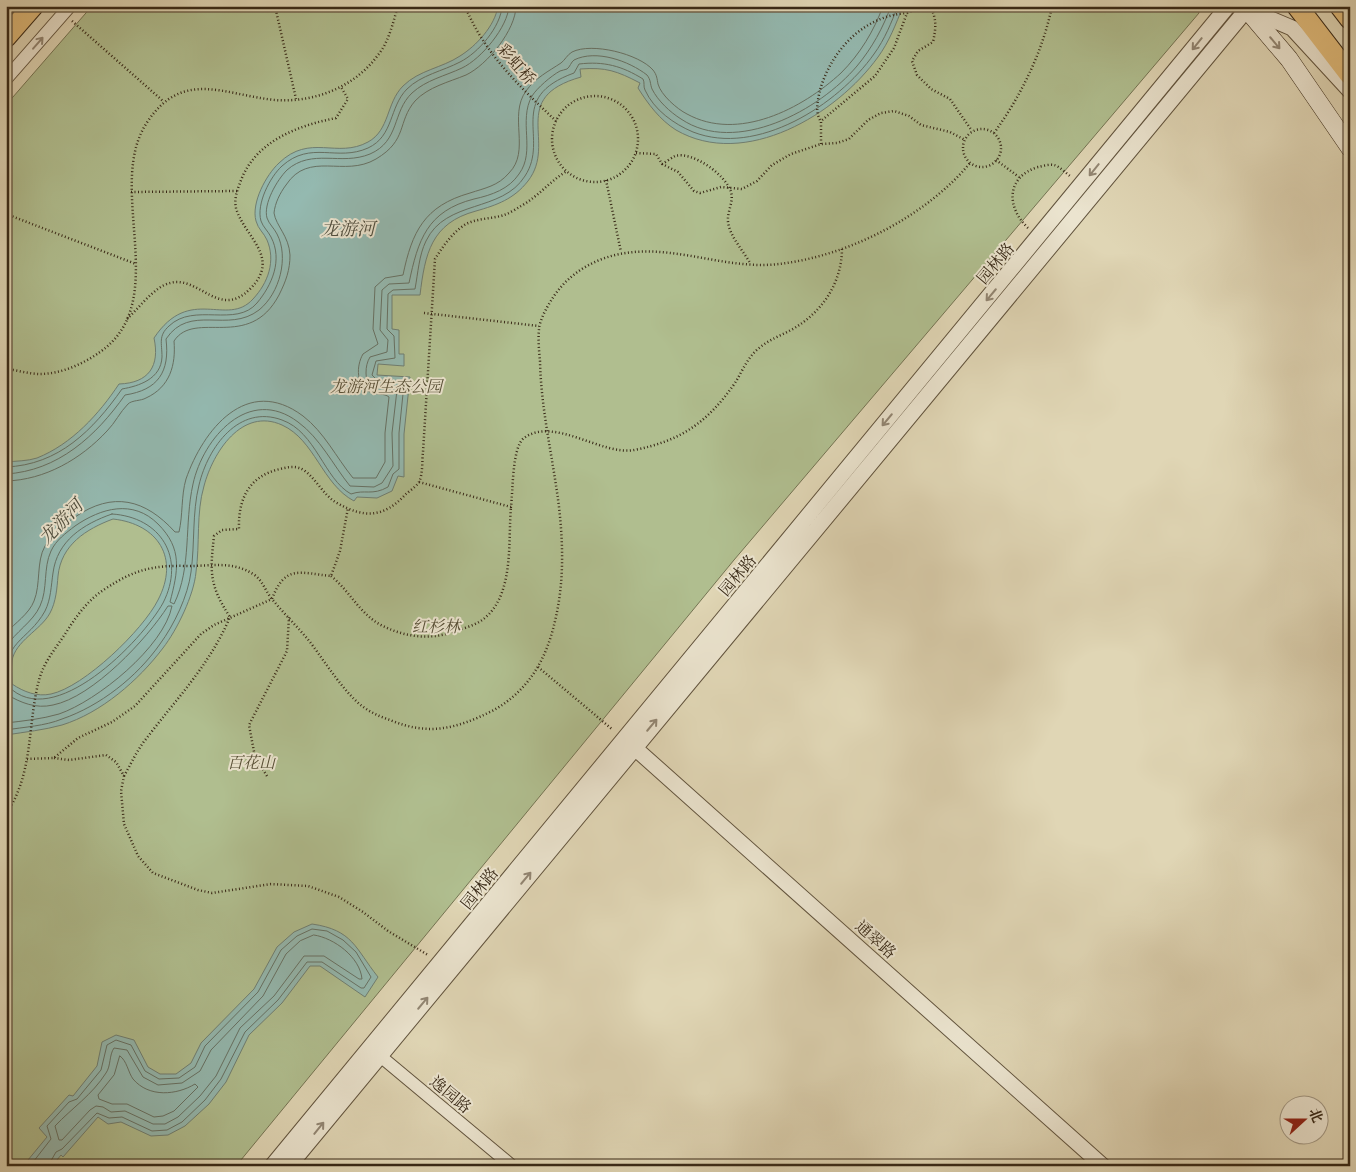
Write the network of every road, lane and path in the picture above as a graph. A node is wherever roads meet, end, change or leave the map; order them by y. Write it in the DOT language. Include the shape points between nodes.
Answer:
graph roads {
  1 [pos="32,6"];
  2 [pos="275,6"];
  3 [pos="398,6"];
  4 [pos="465,6"];
  5 [pos="923,6"];
  6 [pos="930,6"];
  7 [pos="1052,6"];
  8 [pos="1228,6"];
  9 [pos="1297,6"];
  10 [pos="1340,6"];
  11 [pos="1245,8"];
  12 [pos="66,10"];
  13 [pos="907,13"];
  14 [pos="1350,19"];
  15 [pos="6,37"];
  16 [pos="1350,75"];
  17 [pos="6,79"];
  18 [pos="341,87"];
  19 [pos="1350,90"];
  20 [pos="296,99"];
  21 [pos="163,101"];
  22 [pos="556,121"];
  23 [pos="821,121"];
  24 [pos="972,131"];
  25 [pos="994,133"];
  26 [pos="965,140"];
  27 [pos="820,144"];
  28 [pos="1350,148"];
  29 [pos="636,153"];
  30 [pos="996,160"];
  31 [pos="970,162"];
  32 [pos="662,164"];
  33 [pos="567,171"];
  34 [pos="1020,177"];
  35 [pos="606,180"];
  36 [pos="1083,185"];
  37 [pos="730,190"];
  38 [pos="237,191"];
  39 [pos="131,192"];
  40 [pos="6,214"];
  41 [pos="1038,238"];
  42 [pos="842,248"];
  43 [pos="621,252"];
  44 [pos="136,264"];
  45 [pos="750,264"];
  46 [pos="424,313"];
  47 [pos="432,313"];
  48 [pos="126,320"];
  49 [pos="539,326"];
  50 [pos="6,369"];
  51 [pos="548,432"];
  52 [pos="419,482"];
  53 [pos="511,507"];
  54 [pos="348,508"];
  55 [pos="211,566"];
  56 [pos="331,576"];
  57 [pos="272,599"];
  58 [pos="230,617"];
  59 [pos="289,617"];
  60 [pos="538,667"];
  61 [pos="629,743"];
  62 [pos="54,758"];
  63 [pos="27,759"];
  64 [pos="124,776"];
  65 [pos="267,776"];
  66 [pos="6,814"];
  67 [pos="440,962"];
  68 [pos="374,1051"];
  69 [pos="272,1166"];
  70 [pos="288,1166"];
  71 [pos="512,1166"];
  72 [pos="1103,1166"];
  1 -- 15 [label="main road"];
  2 -- 20 [label="path"];
  3 -- 18 [label="path" via="392,28 379,54 360,74"];
  4 -- 22 [label="path, 彩虹桥" via="499,63"];
  5 -- 13 [label="path"];
  6 -- 24 [label="path" via="936,17 933,42 918,51 912,61 917,75 930,89 950,99"];
  7 -- 25 [label="path" via="1031,69"];
  8 -- 36 [label="street, 园林路, one-way"];
  9 -- 16 [label="main road"];
  10 -- 14 [label="main road"];
  11 -- 19 [label="street" via="1292,28"];
  11 -- 28 [label="main road, one-way" via="1289,59"];
  61 -- 11 [label="street, 园林路, one-way"];
  17 -- 12 [label="street, one-way"];
  12 -- 21 [label="path"];
  13 -- 23 [label="path" via="894,48 875,76"];
  13 -- 23 [label="path" via="878,19 841,48 820,91 818,116"];
  18 -- 20 [label="path" via="325,94"];
  18 -- 38 [label="path" via="348,100 336,118 315,122 270,142 250,161"];
  20 -- 21 [label="path" via="264,98 201,88"];
  21 -- 39 [label="path" via="146,122 136,147"];
  22 -- 29 [label="path" via="576,100 605,96 629,112 637,132"];
  22 -- 33 [label="path" via="552,134 553,148"];
  23 -- 27 [label="path"];
  24 -- 25 [label="path" via="983,129"];
  24 -- 26 [label="path"];
  25 -- 30 [label="path" via="1000,144"];
  26 -- 27 [label="path" via="950,132 921,125 909,116 881,112 849,139"];
  26 -- 31 [label="path" via="963,152"];
  27 -- 37 [label="path" via="790,154 772,165 757,181 742,189"];
  29 -- 32 [label="path" via="656,154"];
  29 -- 35 [label="path" via="619,175"];
  30 -- 31 [label="path" via="986,166"];
  30 -- 34 [label="path"];
  31 -- 42 [label="path" via="955,181 909,217"];
  32 -- 37 [label="path" via="678,172 694,191"];
  32 -- 37 [label="path" via="674,156 703,162"];
  33 -- 35 [label="path" via="579,179 592,182"];
  33 -- 47 [label="path" via="554,179 540,195 502,216 466,224 444,244 435,259"];
  34 -- 36 [label="path" via="1032,169 1055,165"];
  34 -- 41 [label="path" via="1014,187 1014,210"];
  35 -- 43 [label="path"];
  36 -- 41 [label="street, 园林路"];
  37 -- 45 [label="path" via="733,199 728,222"];
  38 -- 39 [label="path"];
  38 -- 48 [label="path" via="235,206 241,221 260,248 262,268 252,287 239,298 226,301 188,284 170,282 156,290"];
  39 -- 44 [label="path"];
  40 -- 44 [label="path"];
  41 -- 61 [label="street, 园林路, one-way"];
  42 -- 45 [label="path" via="777,264"];
  42 -- 51 [label="path" via="838,280 829,295 805,321 757,350 726,395 697,426 672,439 632,451"];
  43 -- 45 [label="path" via="648,250"];
  43 -- 49 [label="path" via="578,271 563,283"];
  44 -- 48 [label="path" via="137,280"];
  46 -- 47 [label="path"];
  47 -- 49 [label="path"];
  47 -- 52 [label="path"];
  48 -- 50 [label="path" via="120,333 107,347 62,371 40,374"];
  49 -- 51 [label="path" via="540,389"];
  51 -- 53 [label="path" via="524,437 518,445"];
  51 -- 60 [label="path" via="559,507 563,580 558,614"];
  52 -- 53 [label="path"];
  52 -- 54 [label="path" via="395,506 383,513 371,514"];
  53 -- 56 [label="path" via="504,587 498,602 478,622 432,638 382,626 362,612 344,587"];
  54 -- 55 [label="path" via="336,502 305,471 296,467 272,471 250,486 238,510 239,528 222,530 214,536"];
  54 -- 56 [label="path" via="340,551"];
  55 -- 57 [label="path" via="228,564 251,572 260,579"];
  55 -- 58 [label="path" via="211,579"];
  55 -- 63 [label="path" via="146,568 131,573 87,604 48,657 40,678"];
  56 -- 57 [label="path" via="294,573 278,584"];
  57 -- 58 [label="path"];
  57 -- 59 [label="path"];
  58 -- 62 [label="path" via="201,634 135,706 105,726 78,738"];
  58 -- 64 [label="path" via="194,682 145,740"];
  59 -- 60 [label="path" via="357,702 377,715 411,729 437,730 488,713 524,688"];
  59 -- 65 [label="path" via="287,651 249,725 255,757"];
  60 -- 61 [label="path"];
  61 -- 67 [label="street, 园林路"];
  68 -- 61 [label="street, 园林路, one-way"];
  61 -- 72 [label="street, 通翠路"];
  62 -- 63 [label="path"];
  62 -- 64 [label="path" via="69,760 106,755 116,762"];
  63 -- 66 [label="path" via="23,783"];
  64 -- 67 [label="path" via="120,791 124,824 138,856 153,873 212,893 271,884 308,886 339,897 388,932"];
  67 -- 68 [label="street, 园林路"];
  68 -- 69 [label="street, 园林路"];
  70 -- 68 [label="street, 园林路, one-way"];
  68 -- 71 [label="street, 逸园路"];
}
